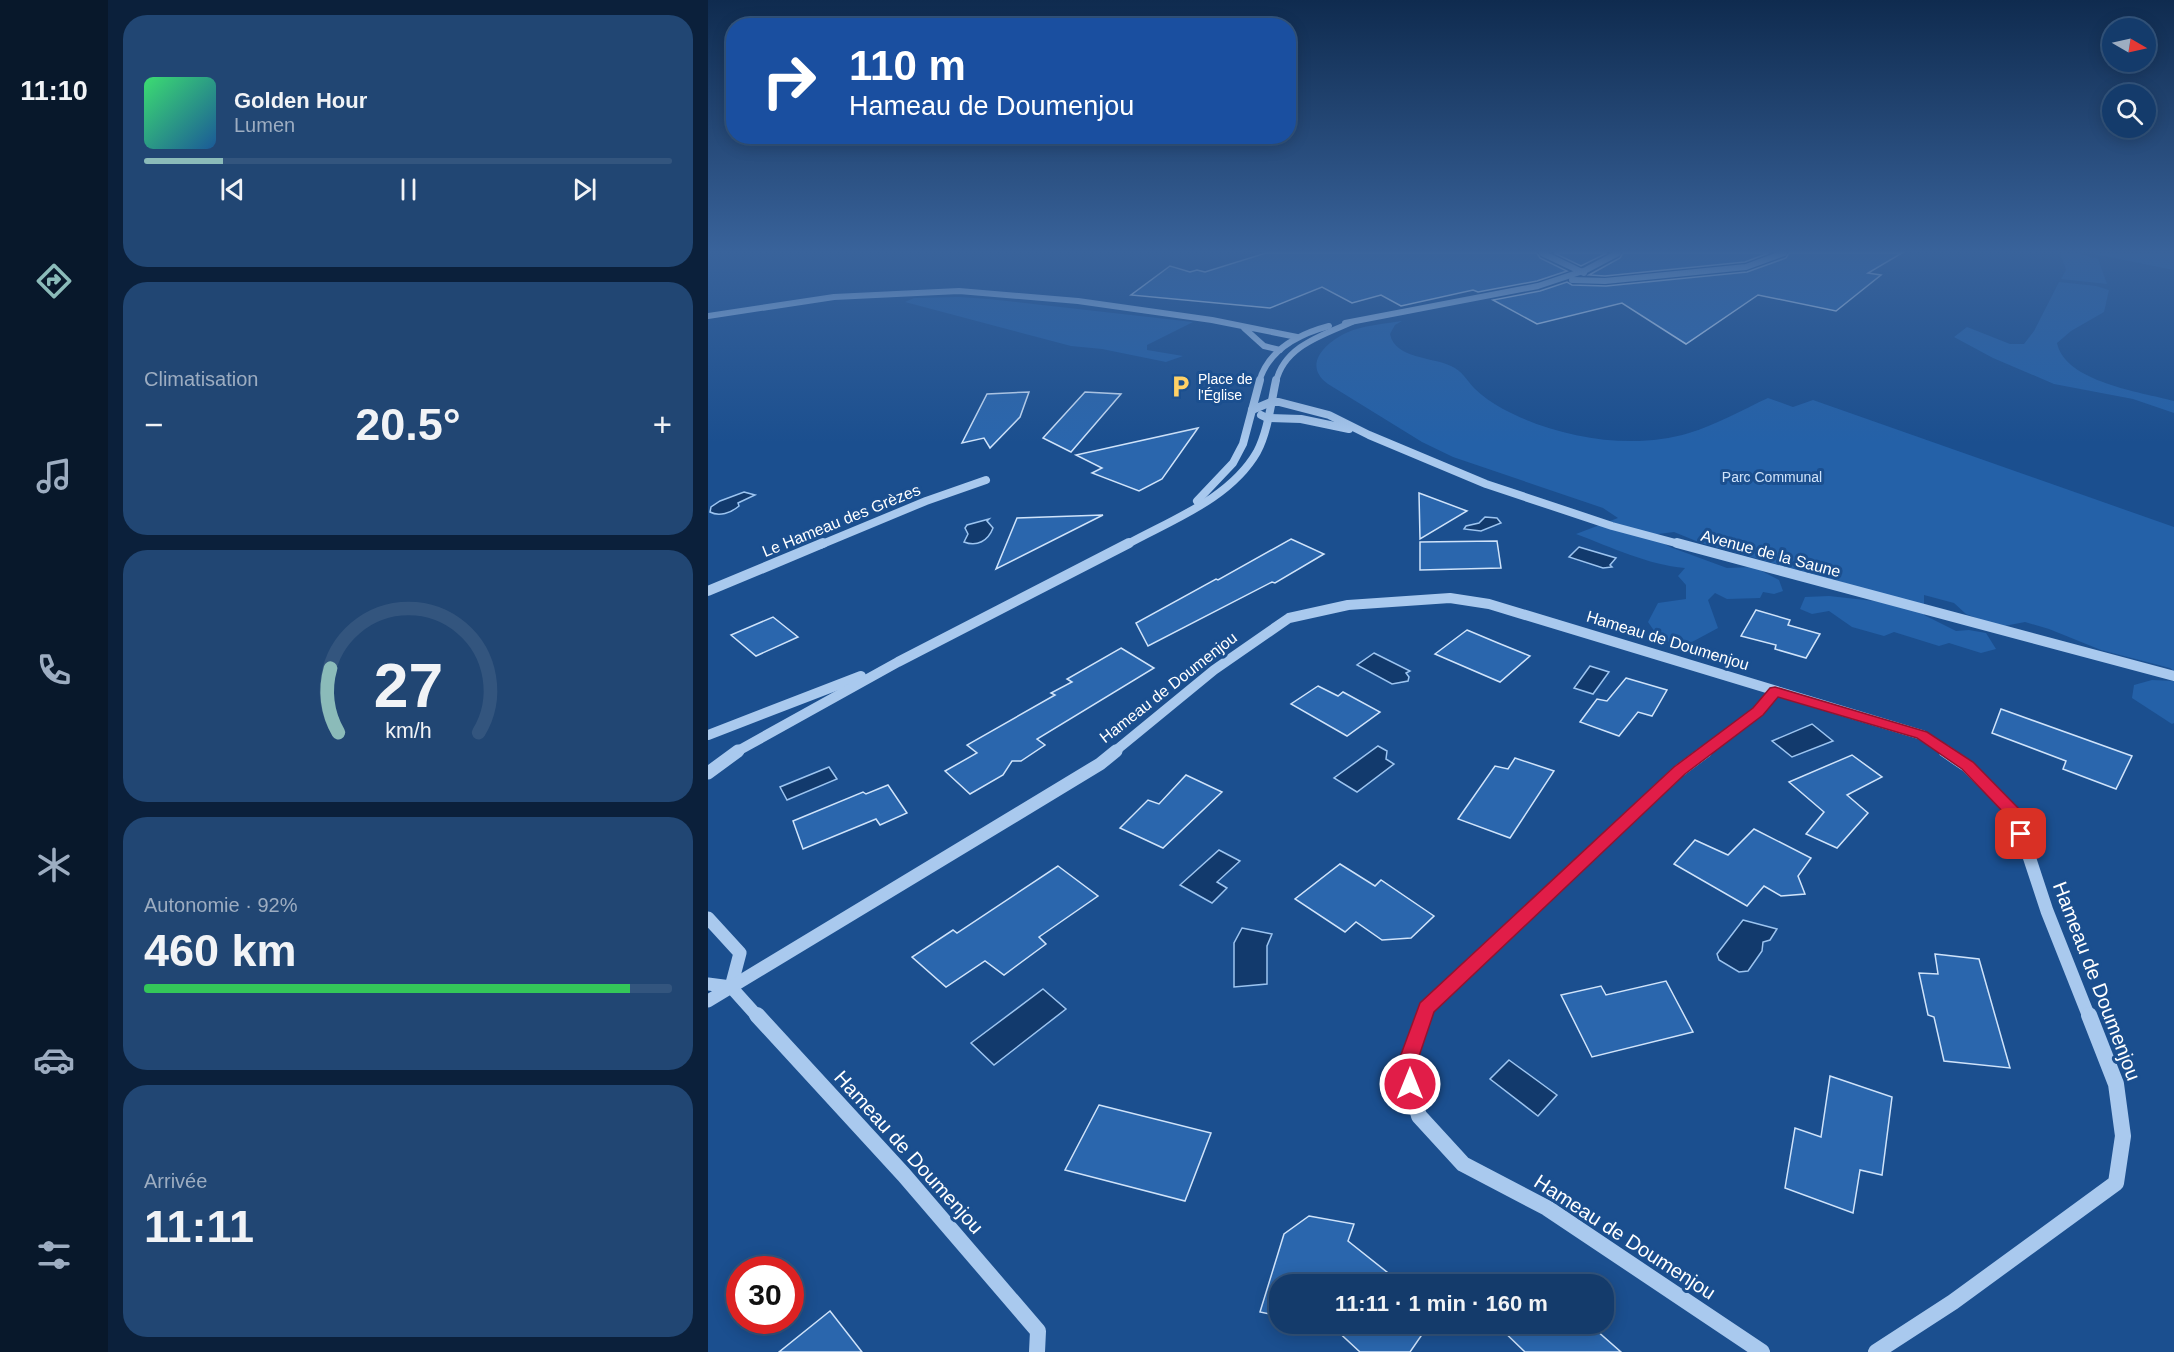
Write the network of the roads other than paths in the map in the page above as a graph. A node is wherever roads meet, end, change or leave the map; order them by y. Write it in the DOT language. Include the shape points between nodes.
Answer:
graph roads {
  1 [pos="1184,316"];
  2 [pos="1382,316"];
  3 [pos="1352,322"];
  4 [pos="1244,328"];
  5 [pos="1297,337"];
  6 [pos="1298,348"];
  7 [pos="1277,350"];
  8 [pos="1271,402"];
  9 [pos="1252,410"];
  10 [pos="1267,418"];
  11 [pos="1369,435"];
  12 [pos="986,480"];
  13 [pos="1188,511"];
  14 [pos="708,591"];
  15 [pos="898,662"];
  16 [pos="2174,676"];
  17 [pos="1775,691"];
  18 [pos="708,735"];
  19 [pos="708,773"];
  20 [pos="708,918"];
  21 [pos="708,984"];
  22 [pos="731,987"];
  23 [pos="708,1001"];
  24 [pos="1037,1352"];
  25 [pos="1762,1352"];
  26 [pos="1876,1352"];
  1 -- 4 [label="street"];
  2 -- 3 [label="street"];
  3 -- 5 [label="street"];
  3 -- 6 [label="street"];
  4 -- 5 [label="street"];
  4 -- 7 [label="street" via="1260,344"];
  5 -- 6 [label="street"];
  5 -- 7 [label="street"];
  6 -- 7 [label="street"];
  6 -- 8 [label="street" via="1281,369"];
  7 -- 9 [label="street" via="1262,371"];
  8 -- 9 [label="street"];
  8 -- 10 [label="street"];
  8 -- 11 [label="street, Avenue de la Saune" via="1329,415"];
  9 -- 10 [label="street, Avenue de la Saune"];
  9 -- 13 [label="street" via="1243,444 1233,463"];
  10 -- 11 [label="street, Avenue de la Saune" via="1302,419"];
  10 -- 13 [label="street" via="1256,453 1243,470 1215,497"];
  11 -- 16 [label="street, Avenue de la Saune" via="1485,484 1612,526"];
  12 -- 14 [label="street, Le Hameau des Grèzes"];
  13 -- 15 [label="street"];
  15 -- 18 [label="street"];
  15 -- 19 [label="street" via="745,746"];
  17 -- 22 [label="street, Hameau de Doumenjou" via="1489,604 1450,598 1348,605 1289,618 1214,670 1100,764"];
  17 -- 25 [label="street, Hameau de Doumenjou" via="1758,712 1679,771 1426,1008 1406,1068 1419,1116 1463,1164 1547,1208"];
  17 -- 26 [label="street, Hameau de Doumenjou" via="1922,735 1967,766 2015,814 2047,912 2116,1084 2123,1136 2116,1183 1953,1302"];
  20 -- 22 [label="street" via="740,953"];
  21 -- 22 [label="street"];
  22 -- 23 [label="street, Hameau de Doumenjou"];
  22 -- 24 [label="street, Hameau de Doumenjou" via="904,1175 1038,1331"];
}
